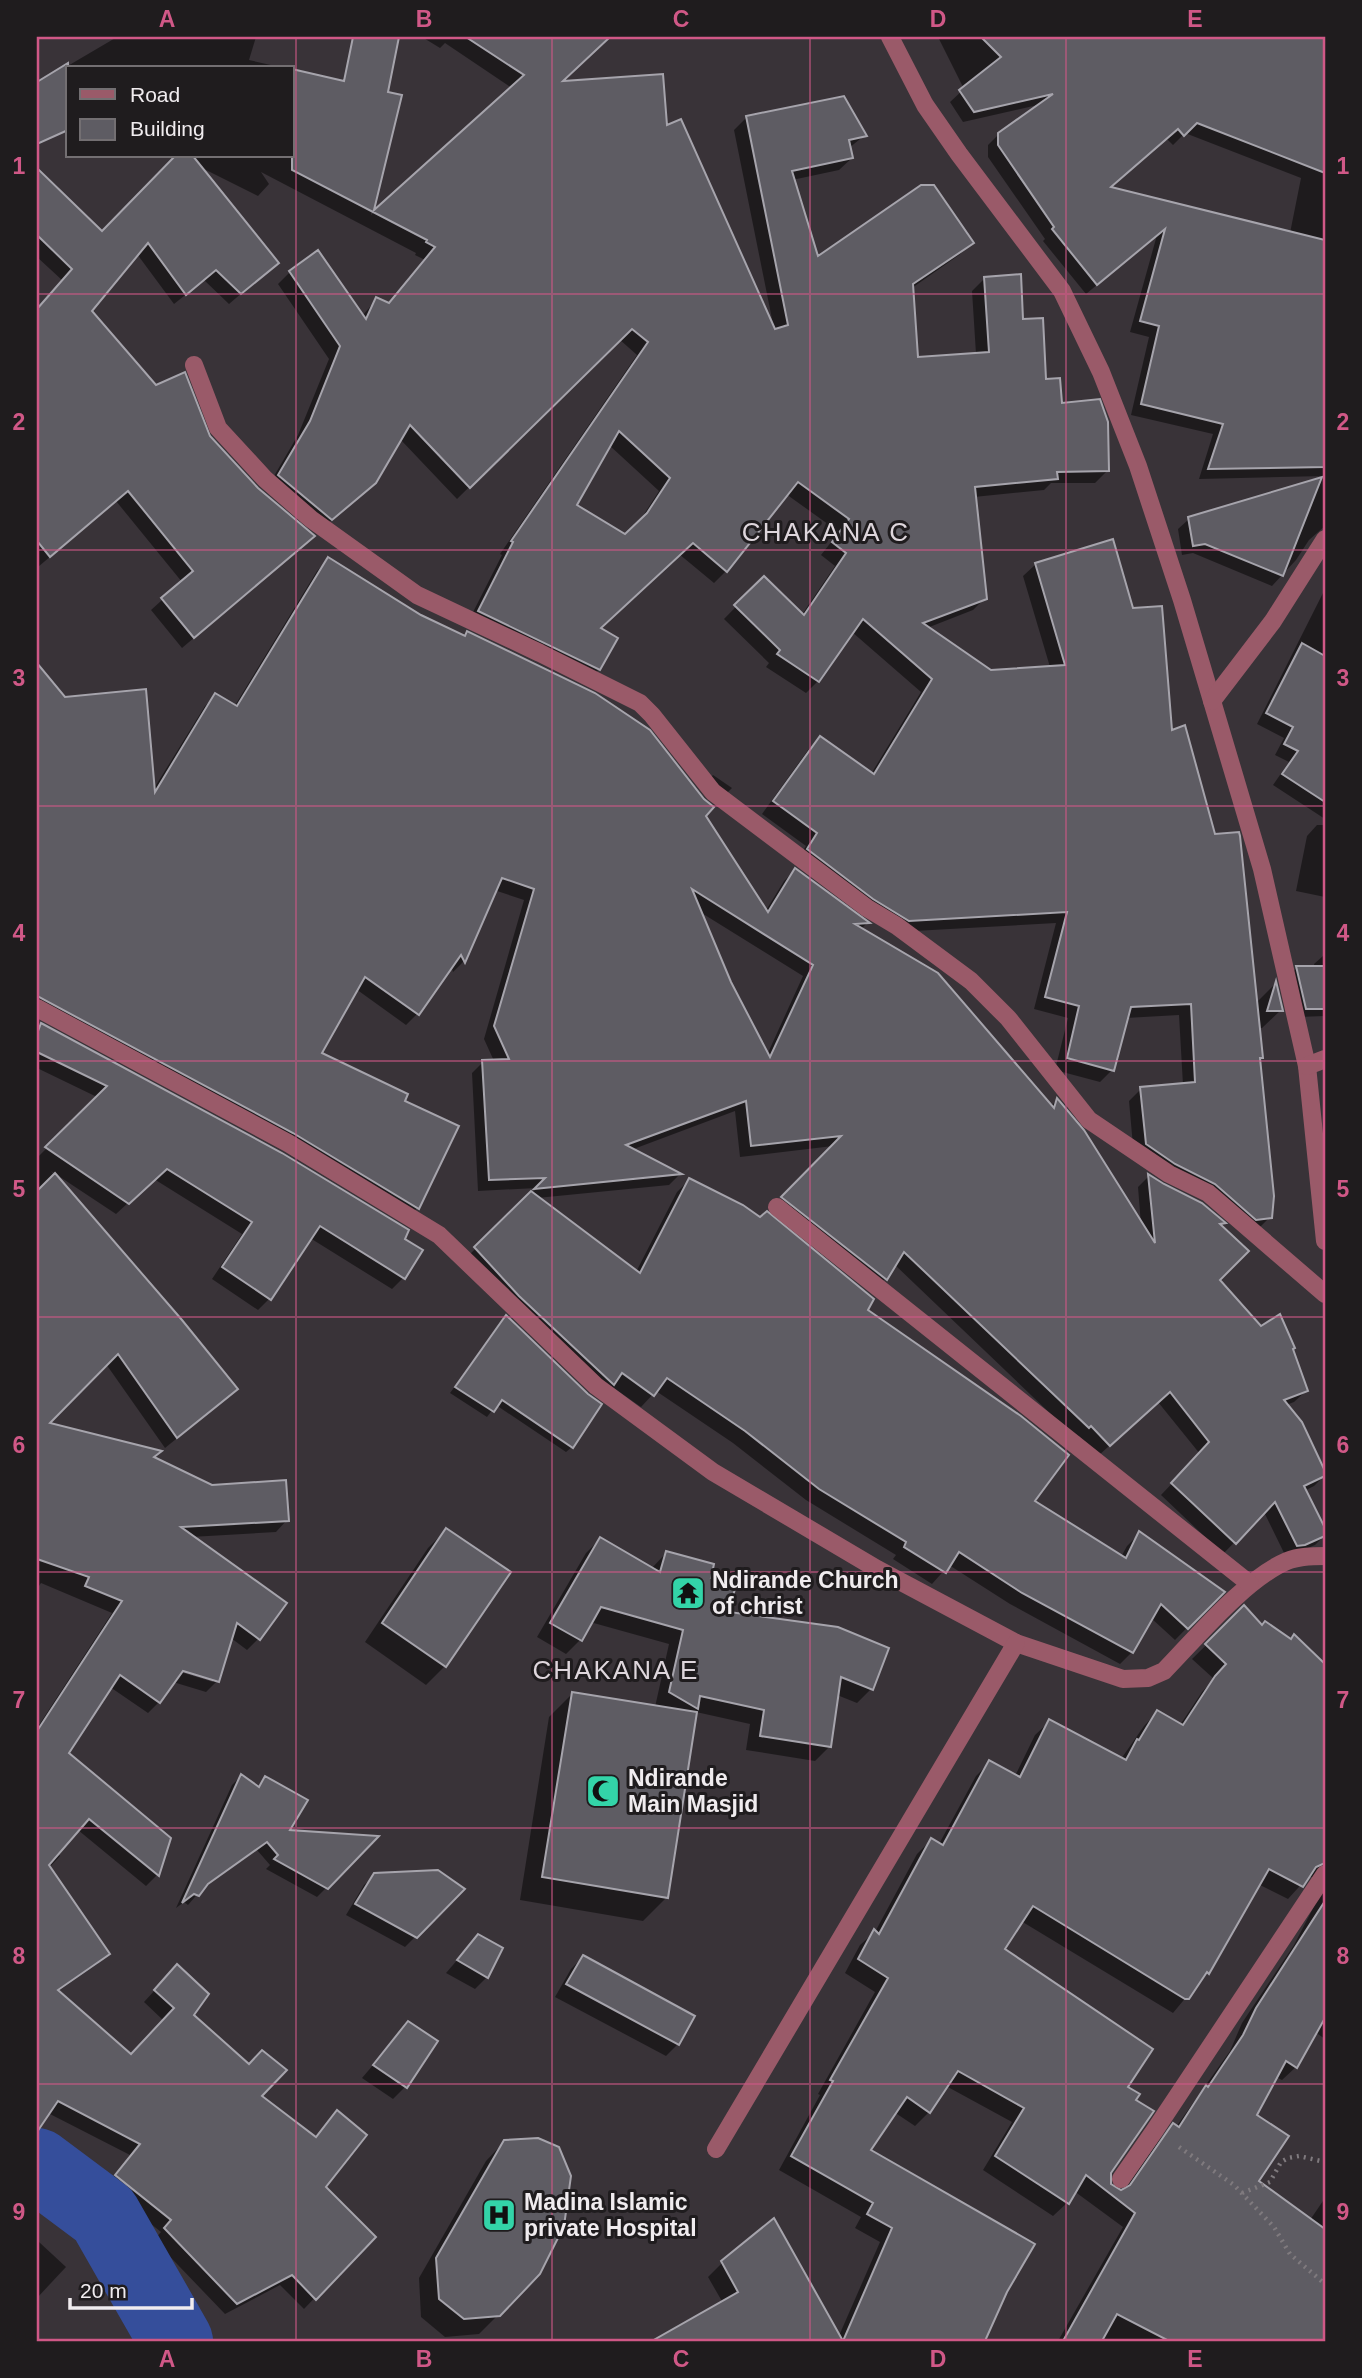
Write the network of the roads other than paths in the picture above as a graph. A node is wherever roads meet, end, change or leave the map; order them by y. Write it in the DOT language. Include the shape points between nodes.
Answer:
graph roads {
  1 [pos="890,37"];
  2 [pos="194,365"];
  3 [pos="1325,539"];
  4 [pos="1212,701"];
  5 [pos="37,1008"];
  6 [pos="1325,1059"];
  7 [pos="1307,1066"];
  8 [pos="777,1207"];
  9 [pos="1325,1241"];
  10 [pos="1325,1294"];
  11 [pos="1325,1556"];
  12 [pos="1250,1584"];
  13 [pos="1016,1643"];
  14 [pos="1325,1874"];
  15 [pos="716,2149"];
  16 [pos="1121,2179"];
  1 -- 4 [label="street" via="925,105 958,154 1062,291 1101,372 1138,466"];
  2 -- 10 [label="street" via="218,428 265,479 311,519 417,595 640,704 713,792 971,981 1008,1018 1089,1120 1169,1174 1208,1193"];
  3 -- 4 [label="street" via="1273,621"];
  4 -- 7 [label="street" via="1262,869"];
  5 -- 13 [label="street" via="288,1143 439,1235 596,1386 713,1472 877,1569"];
  6 -- 7 [label="street"];
  7 -- 9 [label="street"];
  8 -- 12 [label="street"];
  11 -- 12 [label="street" via="1287,1560"];
  12 -- 13 [label="street" via="1164,1671 1148,1678 1123,1679"];
  13 -- 15 [label="street"];
  14 -- 16 [label="street"];
}
